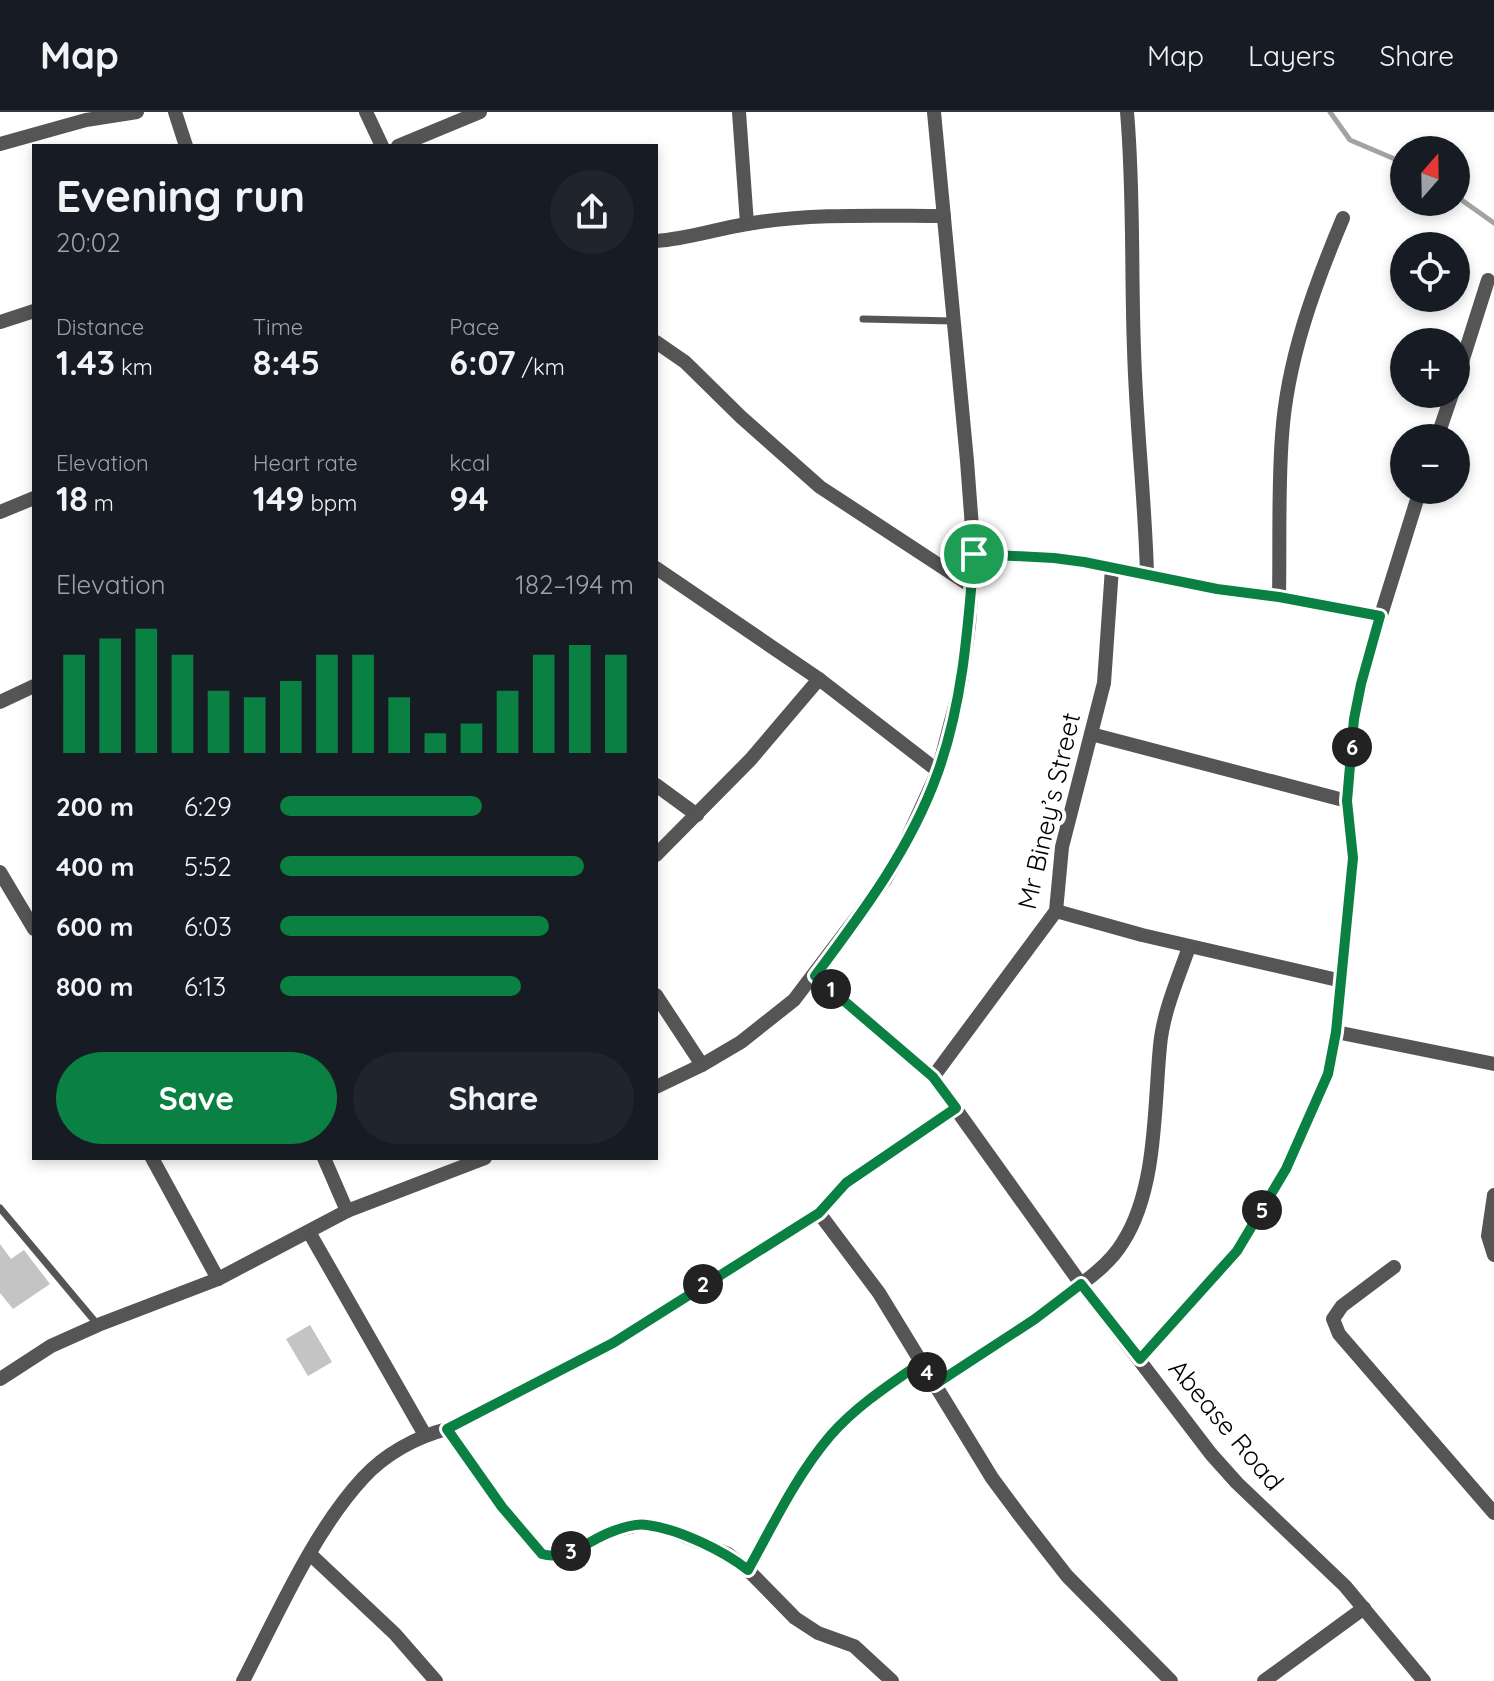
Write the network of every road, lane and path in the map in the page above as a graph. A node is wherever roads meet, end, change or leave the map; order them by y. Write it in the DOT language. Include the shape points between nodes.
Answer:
graph roads {
  1 [pos="137,112"];
  2 [pos="175,112"];
  3 [pos="366,112"];
  4 [pos="480,112"];
  5 [pos="739,112"];
  6 [pos="934,112"];
  7 [pos="1127,112"];
  8 [pos="0,144"];
  9 [pos="185,144"];
  10 [pos="381,144"];
  11 [pos="403,144"];
  12 [pos="944,216"];
  13 [pos="1343,218"];
  14 [pos="747,224"];
  15 [pos="658,241"];
  16 [pos="1488,280"];
  17 [pos="32,312"];
  18 [pos="863,319"];
  19 [pos="954,321"];
  20 [pos="0,322"];
  21 [pos="1470,337"];
  22 [pos="658,343"];
  23 [pos="32,499"];
  24 [pos="1416,504"];
  25 [pos="0,512"];
  26 [pos="974,554"];
  27 [pos="1112,568"];
  28 [pos="658,569"];
  29 [pos="1147,574"];
  30 [pos="971,586"];
  31 [pos="1279,597"];
  32 [pos="1380,616"];
  33 [pos="819,679"];
  34 [pos="32,687"];
  35 [pos="0,702"];
  36 [pos="1091,734"];
  37 [pos="938,771"];
  38 [pos="658,786"];
  39 [pos="1347,801"];
  40 [pos="697,815"];
  41 [pos="658,853"];
  42 [pos="0,872"];
  43 [pos="1056,911"];
  44 [pos="32,926"];
  45 [pos="1189,947"];
  46 [pos="815,976"];
  47 [pos="1342,981"];
  48 [pos="658,998"];
  49 [pos="1336,1032"];
  50 [pos="1494,1064"];
  51 [pos="702,1065"];
  52 [pos="933,1077"];
  53 [pos="658,1086"];
  54 [pos="956,1108"];
  55 [pos="153,1160"];
  56 [pos="325,1160"];
  57 [pos="480,1160"];
  58 [pos="1494,1195"];
  59 [pos="0,1208"];
  60 [pos="347,1211"];
  61 [pos="819,1213"];
  62 [pos="309,1232"];
  63 [pos="1494,1255"];
  64 [pos="1394,1267"];
  65 [pos="218,1279"];
  66 [pos="1081,1284"];
  67 [pos="98,1325"];
  68 [pos="1140,1359"];
  69 [pos="922,1362"];
  70 [pos="0,1379"];
  71 [pos="934,1385"];
  72 [pos="447,1429"];
  73 [pos="425,1435"];
  74 [pos="1494,1513"];
  75 [pos="310,1554"];
  76 [pos="748,1570"];
  77 [pos="1364,1608"];
  78 [pos="243,1681"];
  79 [pos="436,1681"];
  80 [pos="892,1681"];
  81 [pos="1171,1681"];
  82 [pos="1264,1681"];
  83 [pos="1424,1681"];
  1 -- 8 [label="street"];
  2 -- 9 [label="street"];
  3 -- 10 [label="street"];
  4 -- 11 [label="street"];
  5 -- 14 [label="street"];
  6 -- 12 [label="street"];
  7 -- 29 [label="street"];
  12 -- 14 [label="street"];
  12 -- 19 [label="street"];
  13 -- 31 [label="street" via="1304,321 1290,381 1282,434"];
  14 -- 15 [label="street"];
  16 -- 21 [label="street"];
  17 -- 20 [label="street"];
  18 -- 19 [label="lane"];
  19 -- 26 [label="street"];
  22 -- 30 [label="street" via="820,487"];
  23 -- 25 [label="street"];
  24 -- 32 [label="street"];
  26 -- 27 [label="street" via="1054,558"];
  26 -- 30 [label="street"];
  27 -- 29 [label="street"];
  27 -- 36 [label="street, Mr Biney’s Street" via="1104,683"];
  28 -- 33 [label="street"];
  29 -- 31 [label="street"];
  30 -- 37 [label="street" via="961,683"];
  31 -- 32 [label="street"];
  32 -- 39 [label="street" via="1354,719"];
  33 -- 37 [label="street"];
  33 -- 40 [label="street"];
  34 -- 35 [label="street"];
  36 -- 39 [label="street"];
  36 -- 43 [label="street, Mr Biney’s Street" via="1062,847"];
  37 -- 46 [label="street" via="885,880"];
  38 -- 40 [label="street"];
  39 -- 47 [label="street" via="1353,858"];
  40 -- 41 [label="street"];
  42 -- 44 [label="street"];
  43 -- 45 [label="street"];
  43 -- 52 [label="street, Mr Biney’s Street"];
  45 -- 47 [label="street"];
  45 -- 66 [label="street" via="1160,1044 1152,1140 1138,1211 1114,1255"];
  46 -- 51 [label="street" via="766,1025"];
  46 -- 52 [label="street, Abease Road"];
  47 -- 49 [label="street"];
  48 -- 51 [label="street"];
  49 -- 50 [label="street"];
  49 -- 68 [label="street" via="1321,1094 1252,1227 1226,1266"];
  51 -- 53 [label="street"];
  52 -- 54 [label="street, Abease Road"];
  54 -- 61 [label="street" via="846,1183"];
  54 -- 66 [label="street, Abease Road"];
  55 -- 65 [label="street"];
  56 -- 60 [label="street"];
  57 -- 60 [label="street"];
  58 -- 63 [label="street" via="1488,1236"];
  59 -- 67 [label="lane"];
  60 -- 62 [label="street"];
  61 -- 69 [label="street"];
  61 -- 72 [label="street" via="613,1343"];
  62 -- 65 [label="street"];
  62 -- 73 [label="street"];
  64 -- 74 [label="street" via="1342,1306 1333,1319 1339,1334"];
  65 -- 67 [label="street"];
  66 -- 68 [label="street, Abease Road"];
  66 -- 71 [label="street"];
  67 -- 70 [label="street" via="51,1346"];
  68 -- 77 [label="street, Abease Road" via="1228,1473"];
  69 -- 71 [label="street"];
  69 -- 76 [label="street" via="831,1434"];
  71 -- 81 [label="street" via="992,1478 1067,1576"];
  72 -- 73 [label="street"];
  72 -- 76 [label="street" via="542,1554 562,1555 613,1531 644,1524 721,1551"];
  73 -- 75 [label="street" via="364,1476"];
  75 -- 78 [label="street"];
  75 -- 79 [label="street"];
  76 -- 80 [label="street" via="795,1618 854,1646"];
  77 -- 82 [label="street"];
  77 -- 83 [label="street, Abease Road"];
}
